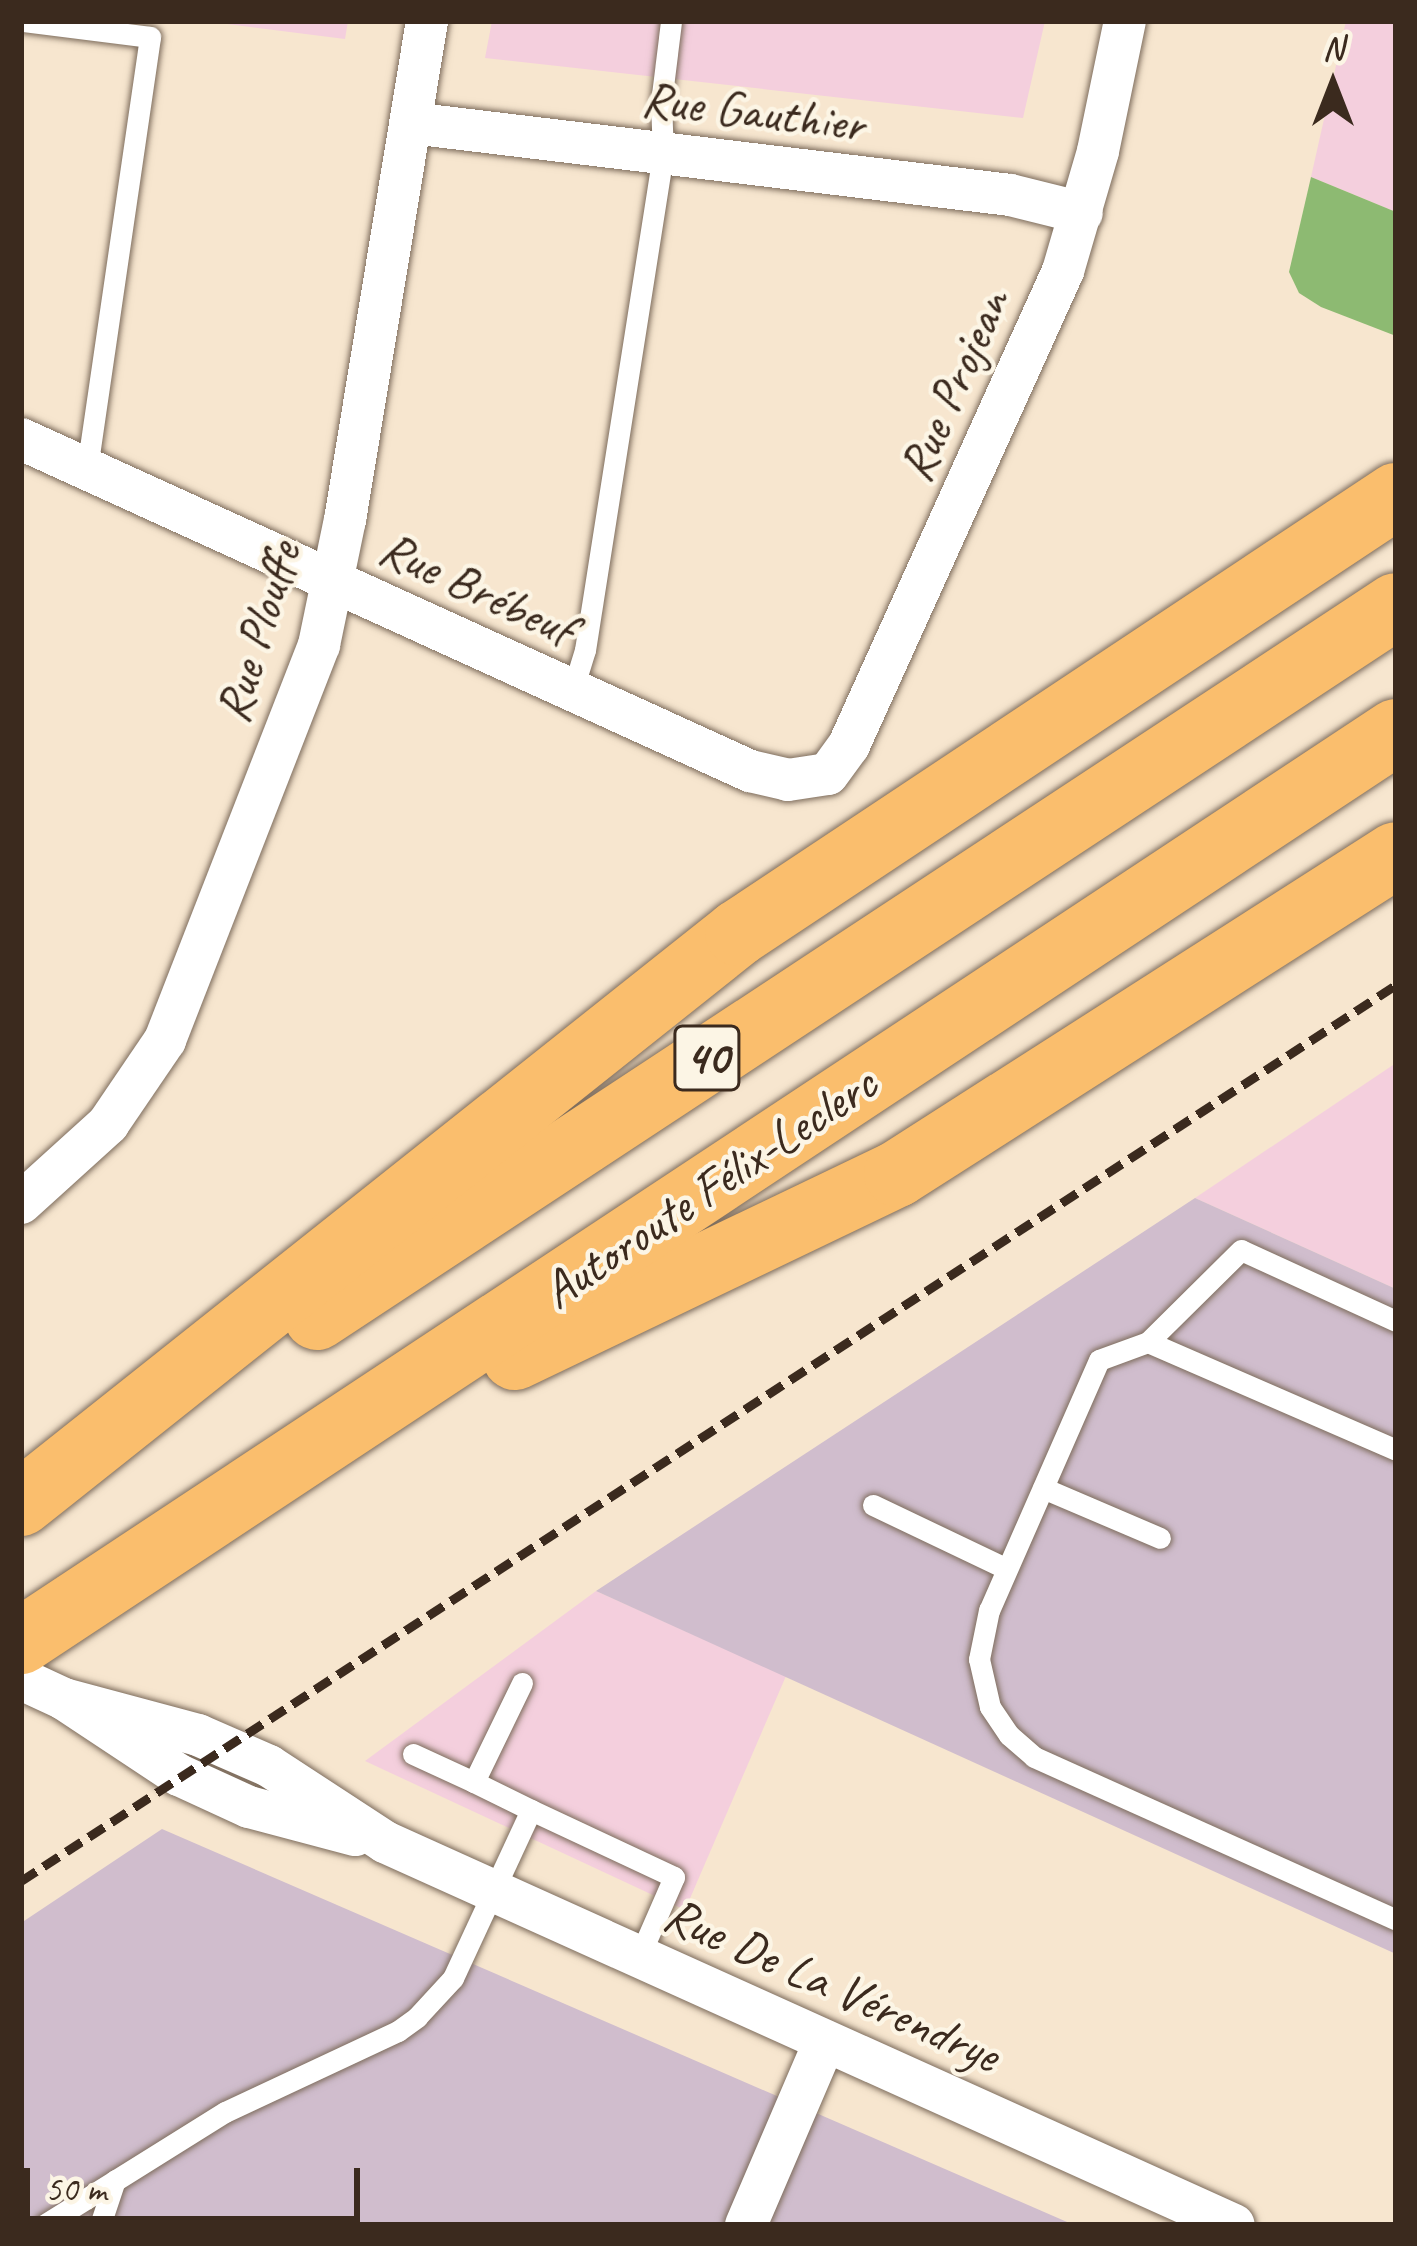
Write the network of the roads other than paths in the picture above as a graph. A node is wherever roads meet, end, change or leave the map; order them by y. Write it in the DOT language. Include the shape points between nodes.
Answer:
graph roads {
  1 [pos="22,21"];
  2 [pos="427,21"];
  3 [pos="671,21"];
  4 [pos="1125,21"];
  5 [pos="410,123"];
  6 [pos="663,154"];
  7 [pos="1082,213"];
  8 [pos="21,439"];
  9 [pos="86,469"];
  10 [pos="1396,496"];
  11 [pos="334,581"];
  12 [pos="1396,606"];
  13 [pos="572,692"];
  14 [pos="1396,732"];
  15 [pos="828,774"];
  16 [pos="1396,855"];
  17 [pos="21,1204"];
  18 [pos="1396,1321"];
  19 [pos="1148,1342"];
  20 [pos="1396,1450"];
  21 [pos="290,1464"];
  22 [pos="1043,1487"];
  23 [pos="21,1503"];
  24 [pos="873,1505"];
  25 [pos="21,1514"];
  26 [pos="1160,1538"];
  27 [pos="1007,1569"];
  28 [pos="38,1629"];
  29 [pos="21,1679"];
  30 [pos="522,1683"];
  31 [pos="413,1754"];
  32 [pos="474,1782"];
  33 [pos="531,1810"];
  34 [pos="495,1893"];
  35 [pos="1396,1919"];
  36 [pos="639,1957"];
  37 [pos="825,2041"];
  38 [pos="116,2180"];
  39 [pos="44,2225"];
  40 [pos="100,2225"];
  41 [pos="746,2225"];
  42 [pos="1234,2225"];
  1 -- 9 [label="lane" via="150,37"];
  2 -- 5 [label="street, Rue Plouffe"];
  3 -- 6 [label="lane"];
  4 -- 7 [label="street, Rue Projean"];
  5 -- 6 [label="street, Rue Gauthier"];
  5 -- 11 [label="street, Rue Plouffe"];
  6 -- 7 [label="street, Rue Gauthier" via="1010,195"];
  6 -- 13 [label="lane"];
  7 -- 15 [label="street, Rue Projean" via="1017,377 849,745"];
  8 -- 9 [label="street, Rue Brébeuf"];
  9 -- 11 [label="street, Rue Brébeuf"];
  10 -- 23 [label="highway" via="738,933"];
  11 -- 13 [label="street, Rue Brébeuf"];
  11 -- 17 [label="street, Rue Plouffe" via="319,645 165,1040 108,1124"];
  12 -- 25 [label="highway, 40"];
  13 -- 15 [label="street, Rue Brébeuf" via="759,774"];
  14 -- 21 [label="highway, Autoroute Félix-Leclerc / 40"];
  16 -- 21 [label="highway" via="896,1174"];
  18 -- 19 [label="lane" via="1241,1250"];
  19 -- 20 [label="lane"];
  19 -- 22 [label="lane" via="1099,1360"];
  21 -- 28 [label="highway, Autoroute Félix-Leclerc / 40"];
  22 -- 26 [label="lane"];
  22 -- 27 [label="lane"];
  24 -- 27 [label="lane"];
  27 -- 35 [label="lane" via="979,1659 990,1707 1021,1747"];
  29 -- 34 [label="street, Rue De La Vérendrye" via="269,1766 385,1843"];
  30 -- 32 [label="lane"];
  31 -- 32 [label="lane"];
  32 -- 33 [label="lane"];
  33 -- 34 [label="lane"];
  33 -- 36 [label="lane" via="674,1877"];
  34 -- 36 [label="street, Rue De La Vérendrye"];
  34 -- 38 [label="lane" via="454,1978 417,2017 225,2111"];
  36 -- 37 [label="street, Rue De La Vérendrye"];
  37 -- 41 [label="street"];
  37 -- 42 [label="street, Rue De La Vérendrye"];
  38 -- 39 [label="lane"];
  38 -- 40 [label="lane"];
}
